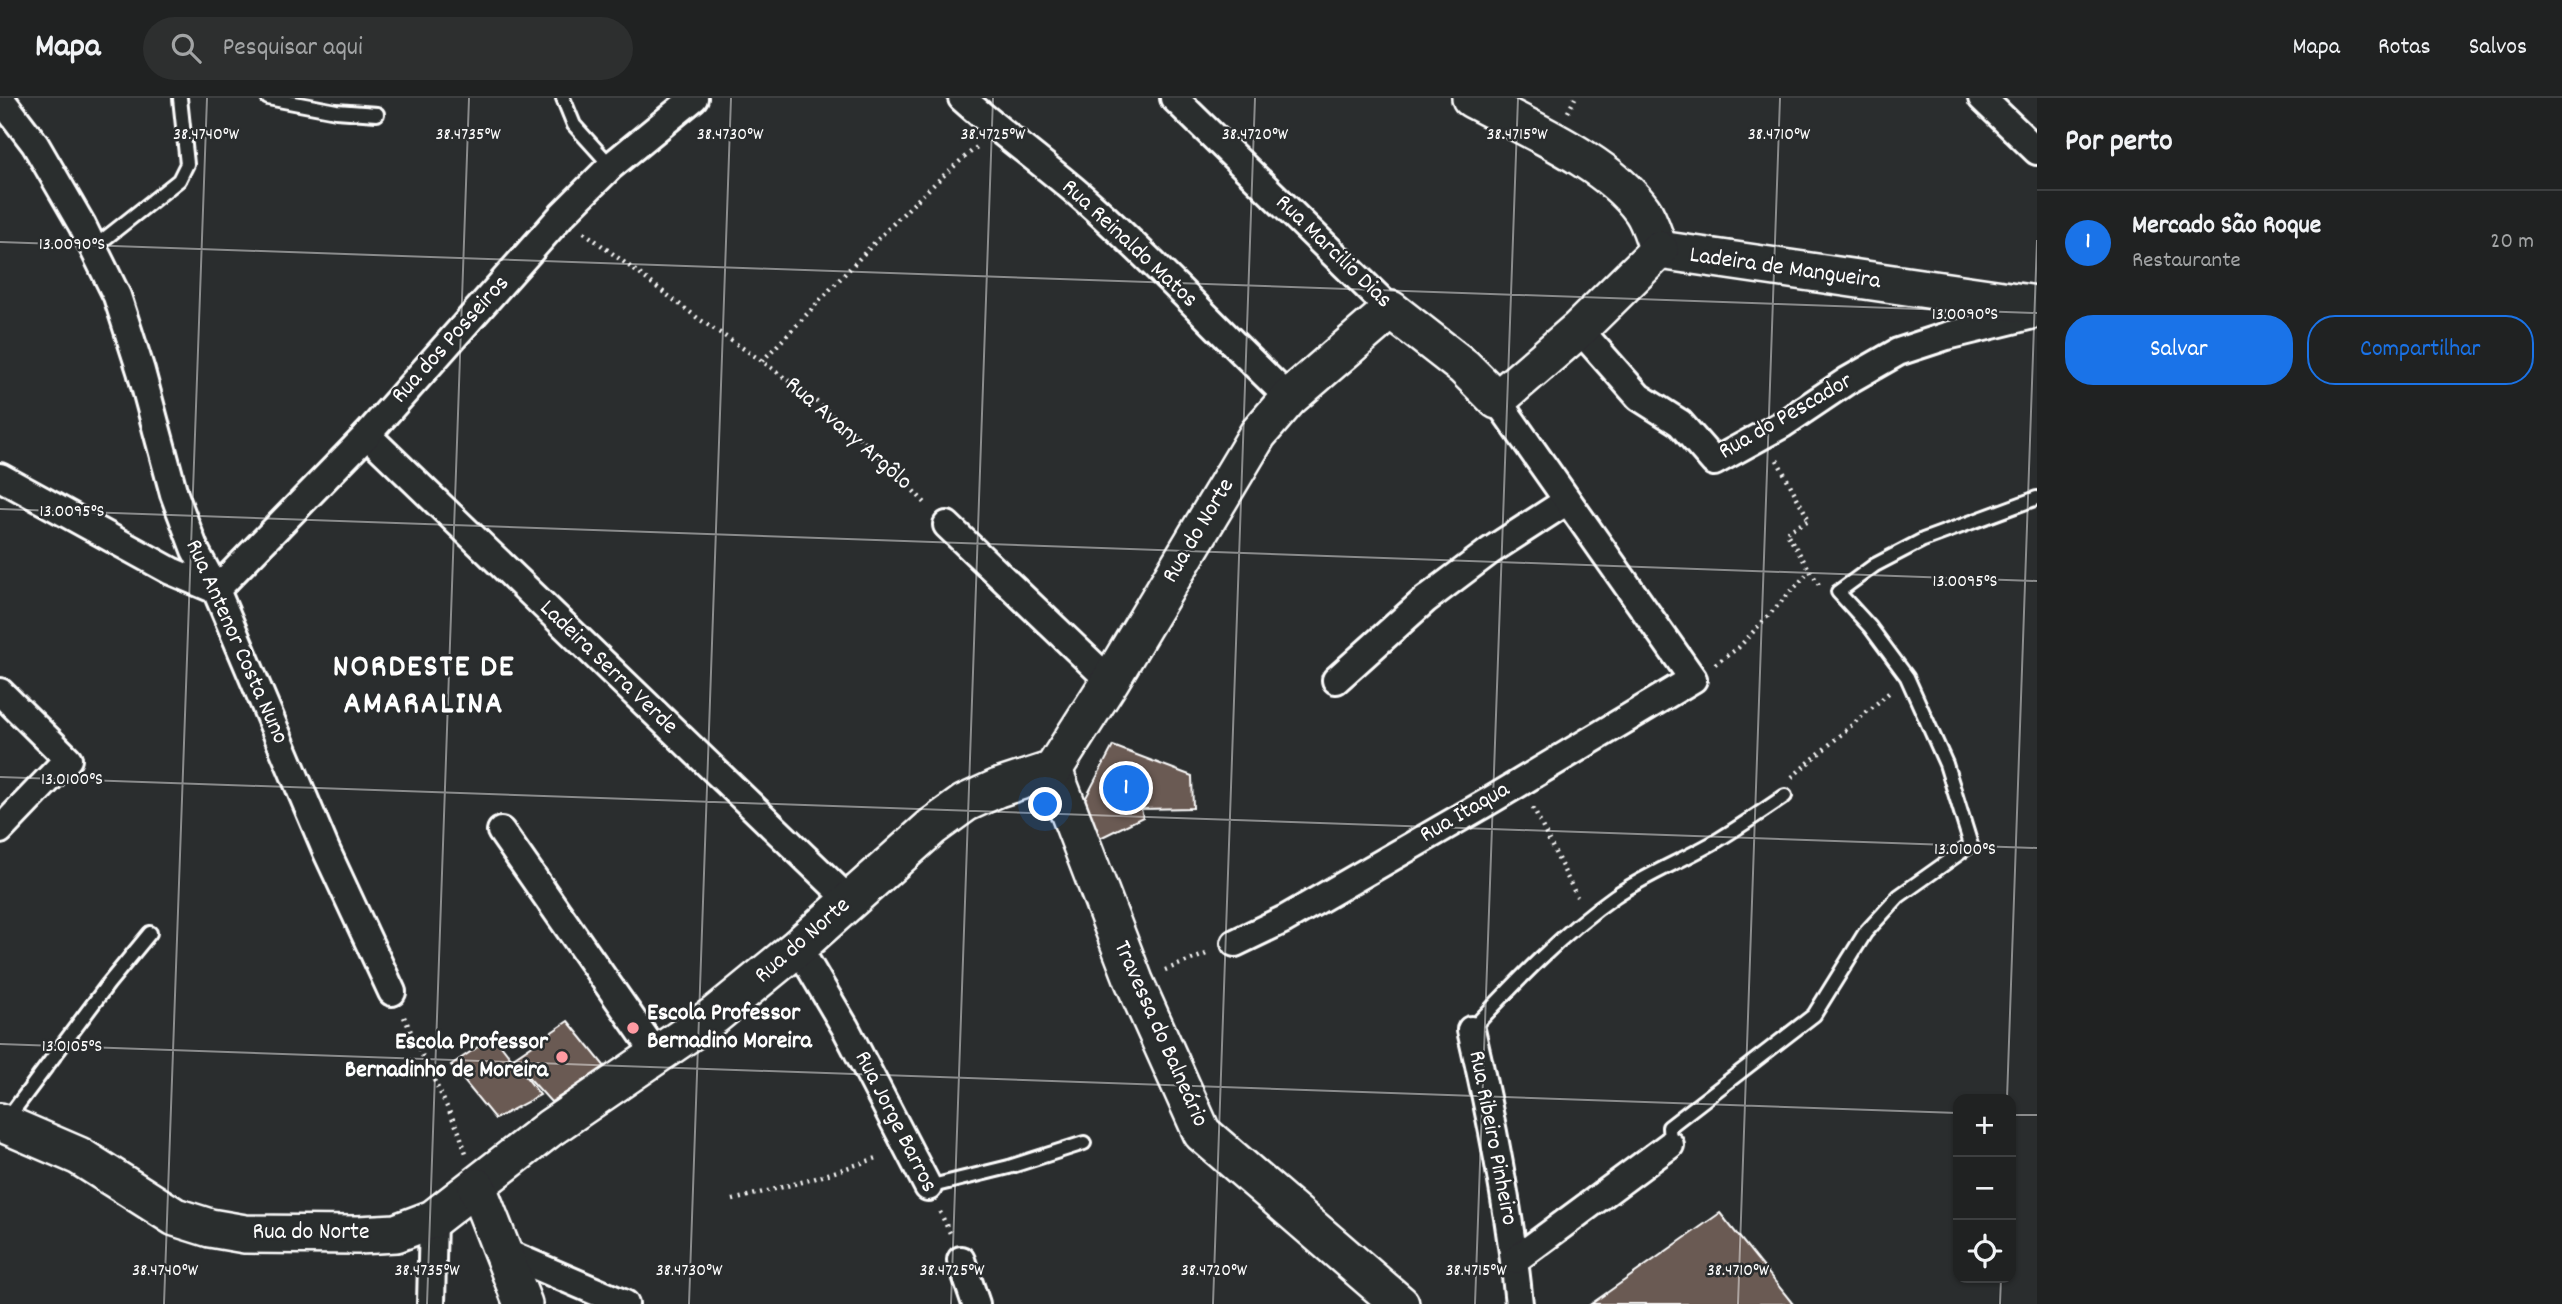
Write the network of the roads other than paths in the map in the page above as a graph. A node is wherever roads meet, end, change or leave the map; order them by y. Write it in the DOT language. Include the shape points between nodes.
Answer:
graph roads {
  1 [pos="0,98"];
  2 [pos="180,98"];
  3 [pos="268,98"];
  4 [pos="563,98"];
  5 [pos="694,98"];
  6 [pos="962,98"];
  7 [pos="1174,98"];
  8 [pos="1471,98"];
  9 [pos="1982,98"];
  10 [pos="377,114"];
  11 [pos="2037,150"];
  12 [pos="611,166"];
  13 [pos="93,248"];
  14 [pos="1658,250"];
  15 [pos="2037,305"];
  16 [pos="1391,310"];
  17 [pos="2037,314"];
  18 [pos="1579,329"];
  19 [pos="1289,398"];
  20 [pos="1496,400"];
  21 [pos="367,435"];
  22 [pos="0,477"];
  23 [pos="2037,498"];
  24 [pos="1567,500"];
  25 [pos="947,526"];
  26 [pos="216,590"];
  27 [pos="1693,679"];
  28 [pos="1336,680"];
  29 [pos="1110,681"];
  30 [pos="0,692"];
  31 [pos="1053,770"];
  32 [pos="1785,796"];
  33 [pos="0,830"];
  34 [pos="501,831"];
  35 [pos="850,901"];
  36 [pos="150,933"];
  37 [pos="1235,943"];
  38 [pos="798,947"];
  39 [pos="392,992"];
  40 [pos="1471,1030"];
  41 [pos="657,1055"];
  42 [pos="2,1123"];
  43 [pos="1084,1143"];
  44 [pos="1670,1145"];
  45 [pos="477,1187"];
  46 [pos="928,1187"];
  47 [pos="433,1219"];
  48 [pos="504,1252"];
  49 [pos="961,1260"];
  50 [pos="1515,1260"];
  51 [pos="432,1304"];
  52 [pos="523,1304"];
  53 [pos="625,1304"];
  54 [pos="976,1304"];
  55 [pos="1400,1304"];
  56 [pos="1520,1304"];
  1 -- 13 [label="street, Rua Antenor Costa Nuno" via="35,144"];
  2 -- 13 [label="lane" via="187,164 179,180"];
  3 -- 10 [label="lane"];
  4 -- 12 [label="lane" via="574,125"];
  5 -- 12 [label="street, Rua dos Posseiros"];
  6 -- 19 [label="street, Rua Reinaldo Matos" via="1087,201"];
  7 -- 16 [label="street, Rua Marcilio Dias"];
  8 -- 14 [label="street" via="1554,141 1622,188 1645,213"];
  9 -- 11 [label="street"];
  12 -- 21 [label="street, Rua dos Posseiros"];
  13 -- 26 [label="street, Rua Antenor Costa Nuno" via="117,296 174,494"];
  14 -- 15 [label="street, Ladeira de Mangueira"];
  14 -- 18 [label="street"];
  16 -- 19 [label="street, Rua do Norte"];
  16 -- 20 [label="street, Rua Marcilio Dias" via="1464,367"];
  17 -- 18 [label="street, Rua do Pescador" via="1898,352 1714,462 1680,423 1639,397"];
  18 -- 20 [label="street"];
  19 -- 29 [label="street, Rua do Norte" via="1258,434"];
  20 -- 24 [label="street, Rua Marcilio Dias"];
  21 -- 26 [label="street, Rua dos Posseiros"];
  21 -- 35 [label="street, Ladeira Serra Verde"];
  22 -- 26 [label="street" via="171,571"];
  23 -- 44 [label="lane" via="1923,540 1875,565 1838,592 1907,677 1946,764 1971,845 1899,896 1866,933 1814,1015 1669,1127"];
  24 -- 27 [label="street, Rua Marcilio Dias"];
  24 -- 28 [label="street" via="1425,600"];
  25 -- 29 [label="street"];
  26 -- 39 [label="street, Rua Antenor Costa Nuno" via="326,850"];
  27 -- 37 [label="street, Rua Itaqua" via="1285,919"];
  29 -- 31 [label="street, Rua do Norte"];
  30 -- 33 [label="street" via="68,760"];
  31 -- 35 [label="street, Rua do Norte" via="965,803"];
  31 -- 55 [label="street, Travessa do Balneário" via="1134,981 1202,1133"];
  32 -- 40 [label="lane, Rua Ribeiro Pinheiro" via="1587,917 1526,971"];
  34 -- 41 [label="street"];
  35 -- 38 [label="street, Rua do Norte"];
  36 -- 42 [label="lane"];
  38 -- 41 [label="street, Rua do Norte" via="715,1015"];
  38 -- 46 [label="street, Rua Jorge Barros"];
  40 -- 50 [label="street, Rua Ribeiro Pinheiro"];
  41 -- 45 [label="street, Rua do Norte" via="550,1128"];
  42 -- 47 [label="street, Rua do Norte" via="79,1156 175,1217 210,1228 245,1234 358,1235 396,1233"];
  43 -- 46 [label="lane"];
  44 -- 50 [label="street"];
  45 -- 47 [label="street, Rua do Norte"];
  45 -- 48 [label="street"];
  47 -- 51 [label="street"];
  48 -- 52 [label="street"];
  48 -- 53 [label="street"];
  49 -- 54 [label="street"];
  50 -- 56 [label="street, Rua Ribeiro Pinheiro"];
}
